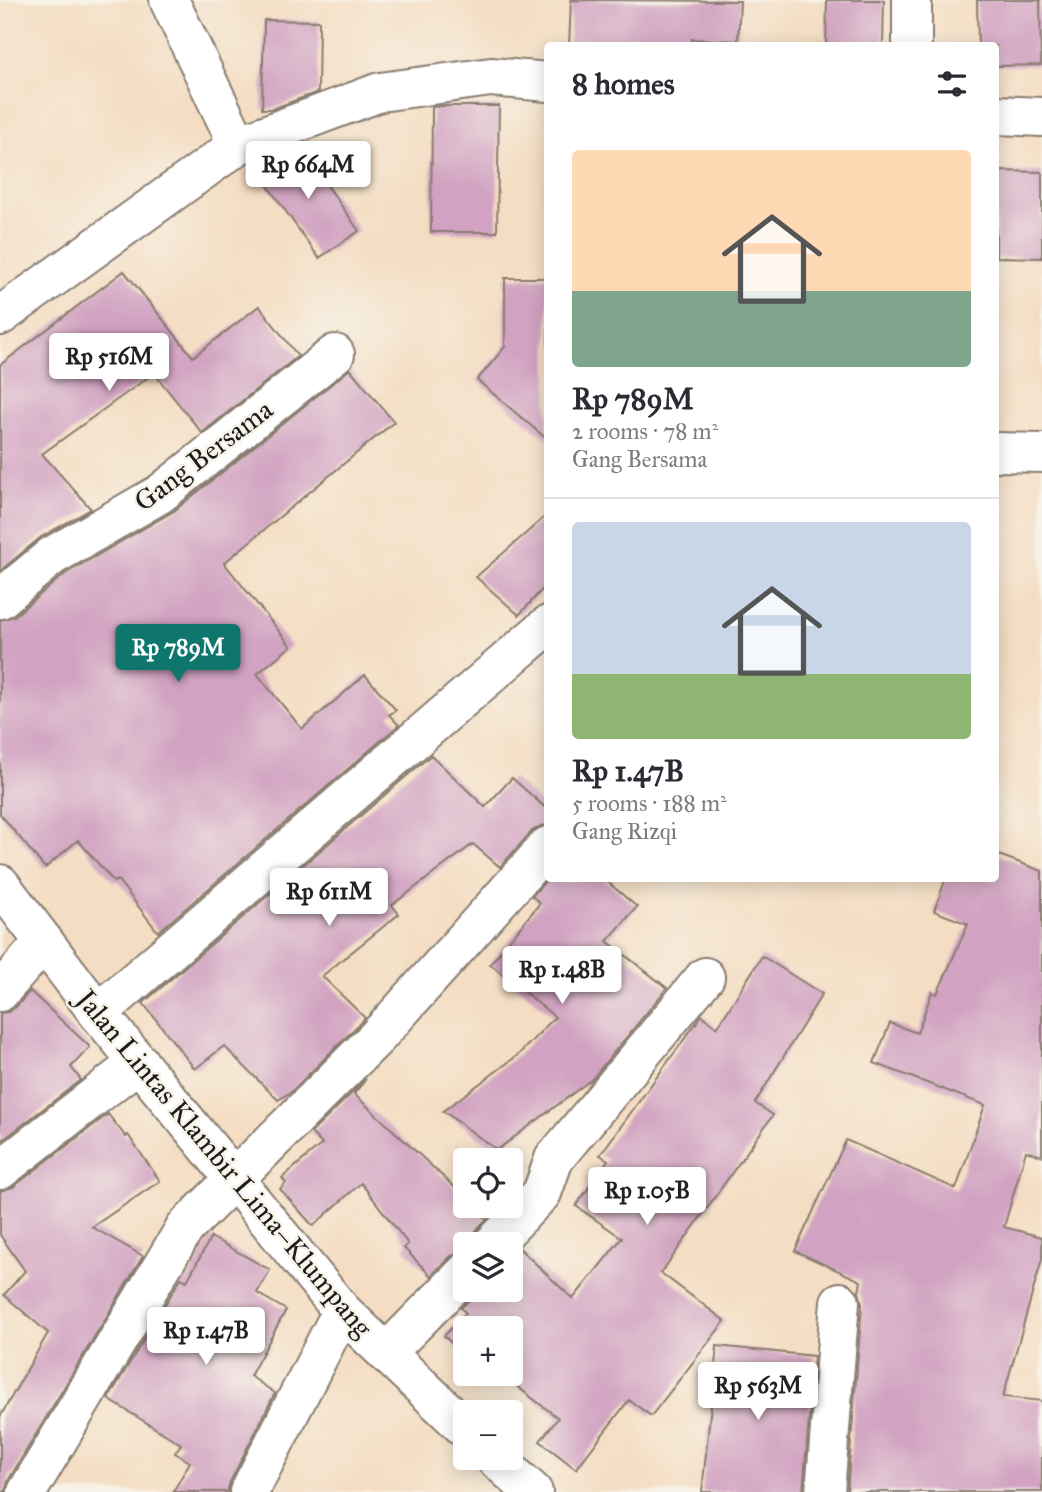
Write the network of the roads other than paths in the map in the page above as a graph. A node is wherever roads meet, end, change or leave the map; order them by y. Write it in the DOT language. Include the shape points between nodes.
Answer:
graph roads {
  1 [pos="169,0"];
  2 [pos="912,0"];
  3 [pos="912,42"];
  4 [pos="544,82"];
  5 [pos="999,115"];
  6 [pos="1042,117"];
  7 [pos="238,145"];
  8 [pos="0,316"];
  9 [pos="335,354"];
  10 [pos="999,452"];
  11 [pos="1042,453"];
  12 [pos="0,599"];
  13 [pos="544,628"];
  14 [pos="544,850"];
  15 [pos="0,884"];
  16 [pos="44,942"];
  17 [pos="705,977"];
  18 [pos="0,992"];
  19 [pos="98,1013"];
  20 [pos="139,1062"];
  21 [pos="0,1170"];
  22 [pos="234,1178"];
  23 [pos="505,1232"];
  24 [pos="453,1285"];
  25 [pos="840,1302"];
  26 [pos="342,1311"];
  27 [pos="386,1353"];
  28 [pos="453,1417"];
  29 [pos="508,1470"];
  30 [pos="27,1492"];
  31 [pos="249,1492"];
  32 [pos="532,1492"];
  33 [pos="825,1492"];
  1 -- 7 [label="street"];
  2 -- 3 [label="street"];
  4 -- 7 [label="street" via="491,77 380,92"];
  5 -- 6 [label="street"];
  7 -- 8 [label="street"];
  9 -- 12 [label="street, Gang Bersama" via="160,494 52,555"];
  10 -- 11 [label="street"];
  13 -- 19 [label="street"];
  14 -- 22 [label="street" via="377,1037"];
  15 -- 16 [label="street, Jalan Lintas Klambir Lima–Klumpang"];
  16 -- 18 [label="street"];
  16 -- 19 [label="street, Jalan Lintas Klambir Lima–Klumpang"];
  17 -- 23 [label="street" via="554,1159 542,1193"];
  19 -- 20 [label="street, Jalan Lintas Klambir Lima–Klumpang"];
  20 -- 21 [label="street"];
  20 -- 22 [label="street, Jalan Lintas Klambir Lima–Klumpang"];
  22 -- 26 [label="street, Jalan Lintas Klambir Lima–Klumpang"];
  22 -- 30 [label="street" via="186,1228"];
  24 -- 27 [label="street"];
  25 -- 33 [label="street"];
  26 -- 27 [label="street, Jalan Lintas Klambir Lima–Klumpang"];
  26 -- 31 [label="street"];
  27 -- 28 [label="street, Jalan Lintas Klambir Lima–Klumpang"];
  29 -- 32 [label="street"];
}
